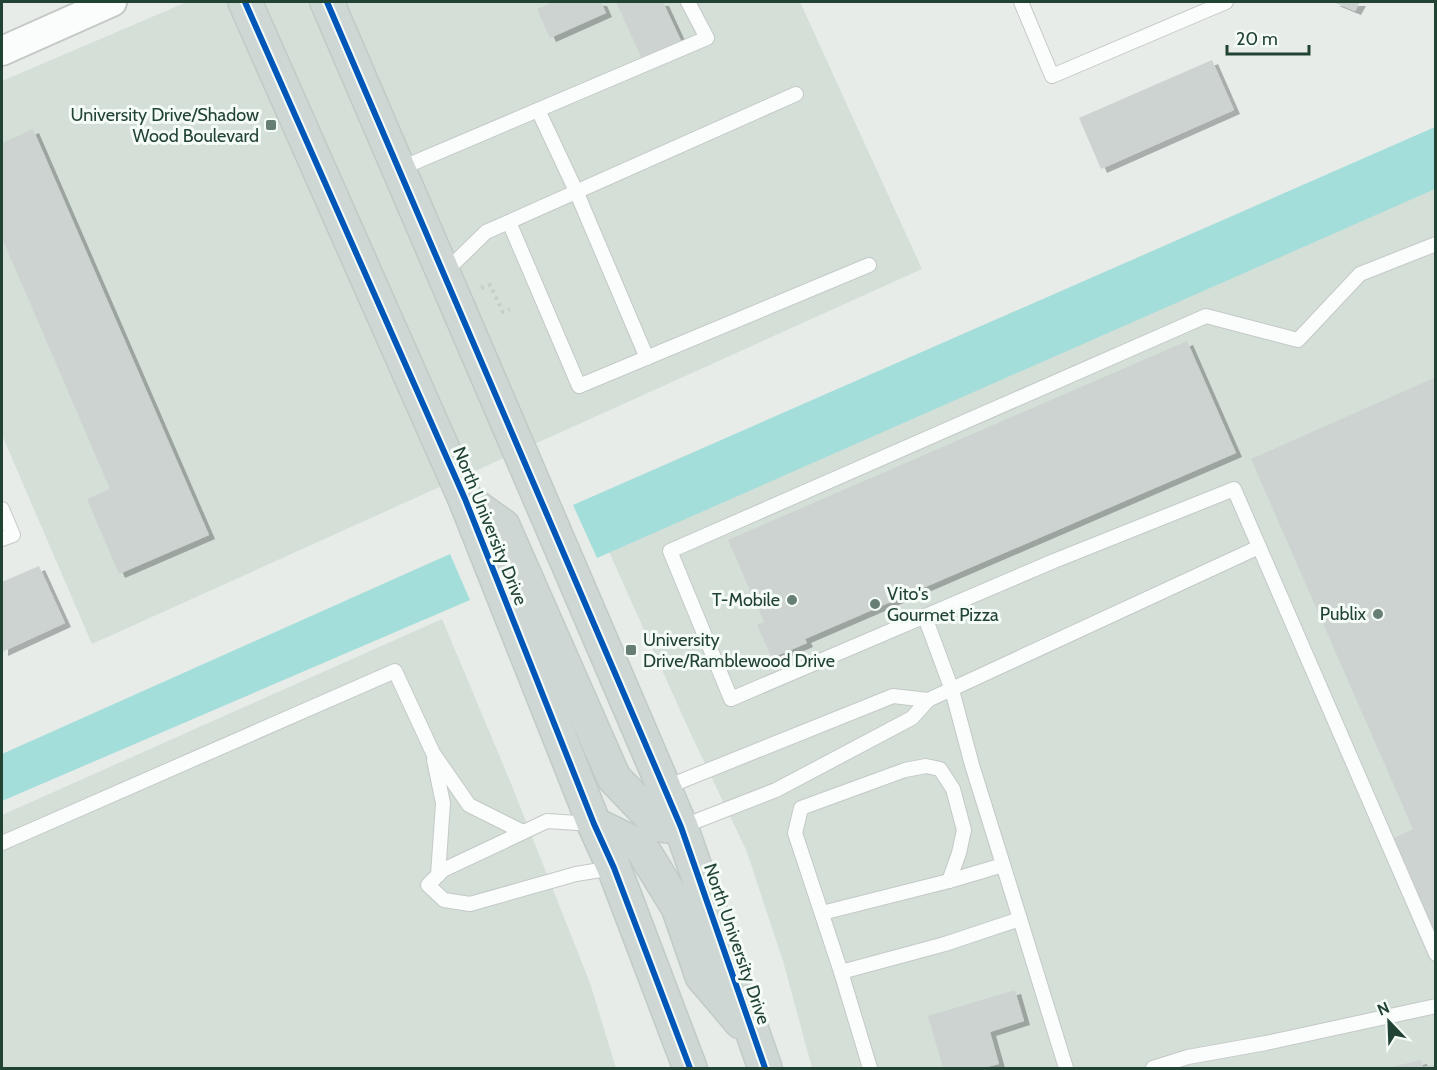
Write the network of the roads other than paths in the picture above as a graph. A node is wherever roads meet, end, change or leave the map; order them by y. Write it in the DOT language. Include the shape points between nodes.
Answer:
graph roads {
  1 [pos="112,2"];
  2 [pos="245,2"];
  3 [pos="327,2"];
  4 [pos="688,2"];
  5 [pos="1021,2"];
  6 [pos="1226,2"];
  7 [pos="2,51"];
  8 [pos="796,94"];
  9 [pos="538,110"];
  10 [pos="399,169"];
  11 [pos="576,191"];
  12 [pos="509,222"];
  13 [pos="1436,244"];
  14 [pos="869,265"];
  15 [pos="444,273"];
  16 [pos="647,358"];
  17 [pos="465,499"];
  18 [pos="2,509"];
  19 [pos="2,539"];
  20 [pos="1259,547"];
  21 [pos="925,617"];
  22 [pos="952,690"];
  23 [pos="928,700"];
  24 [pos="433,753"];
  25 [pos="664,789"];
  26 [pos="594,824"];
  27 [pos="681,827"];
  28 [pos="523,832"];
  29 [pos="2,843"];
  30 [pos="1003,865"];
  31 [pos="614,868"];
  32 [pos="438,875"];
  33 [pos="949,881"];
  34 [pos="822,913"];
  35 [pos="1020,919"];
  36 [pos="1436,954"];
  37 [pos="841,972"];
  38 [pos="1436,1006"];
  39 [pos="754,1037"];
  40 [pos="1190,1063"];
  41 [pos="690,1068"];
  42 [pos="765,1068"];
  43 [pos="870,1068"];
  44 [pos="1066,1068"];
  45 [pos="1153,1068"];
  1 -- 7 [label="street"];
  2 -- 17 [label="main road, North University Drive"];
  3 -- 10 [label="main road, North University Drive"];
  4 -- 9 [label="lane" via="707,38"];
  5 -- 6 [label="lane" via="1052,76"];
  8 -- 11 [label="lane"];
  9 -- 10 [label="lane"];
  9 -- 11 [label="lane"];
  10 -- 15 [label="main road, North University Drive"];
  11 -- 12 [label="lane"];
  11 -- 16 [label="lane"];
  12 -- 15 [label="lane" via="486,232"];
  12 -- 16 [label="lane" via="579,386"];
  13 -- 21 [label="lane" via="1360,274 1298,340 1206,315 670,551 731,699"];
  14 -- 16 [label="lane"];
  15 -- 25 [label="main road, North University Drive"];
  17 -- 26 [label="main road, North University Drive"];
  17 -- 27 [label="main road" via="503,526 614,778 659,825"];
  18 -- 19 [label="lane" via="13,535"];
  20 -- 21 [label="lane" via="1234,489"];
  20 -- 22 [label="lane"];
  20 -- 36 [label="lane"];
  21 -- 22 [label="lane"];
  22 -- 23 [label="lane"];
  22 -- 30 [label="lane"];
  23 -- 25 [label="lane" via="893,696"];
  23 -- 27 [label="lane" via="912,718 776,790"];
  24 -- 28 [label="lane" via="469,805"];
  24 -- 29 [label="lane" via="394,671"];
  24 -- 32 [label="lane" via="443,802"];
  25 -- 27 [label="main road, North University Drive"];
  26 -- 28 [label="lane" via="547,821"];
  26 -- 31 [label="main road, North University Drive"];
  26 -- 39 [label="main road" via="642,847 678,907 702,976"];
  27 -- 39 [label="main road, North University Drive"];
  28 -- 32 [label="lane"];
  30 -- 33 [label="lane"];
  30 -- 35 [label="lane"];
  31 -- 32 [label="lane" via="576,874 470,904 444,900 428,885"];
  31 -- 41 [label="main road, North University Drive"];
  33 -- 34 [label="lane"];
  33 -- 34 [label="lane" via="964,830 953,789 940,770 926,766 905,770 801,808 795,833"];
  34 -- 37 [label="lane"];
  35 -- 37 [label="lane"];
  35 -- 44 [label="lane"];
  37 -- 43 [label="lane"];
  38 -- 40 [label="lane"];
  39 -- 42 [label="main road, North University Drive"];
  40 -- 45 [label="lane"];
}
